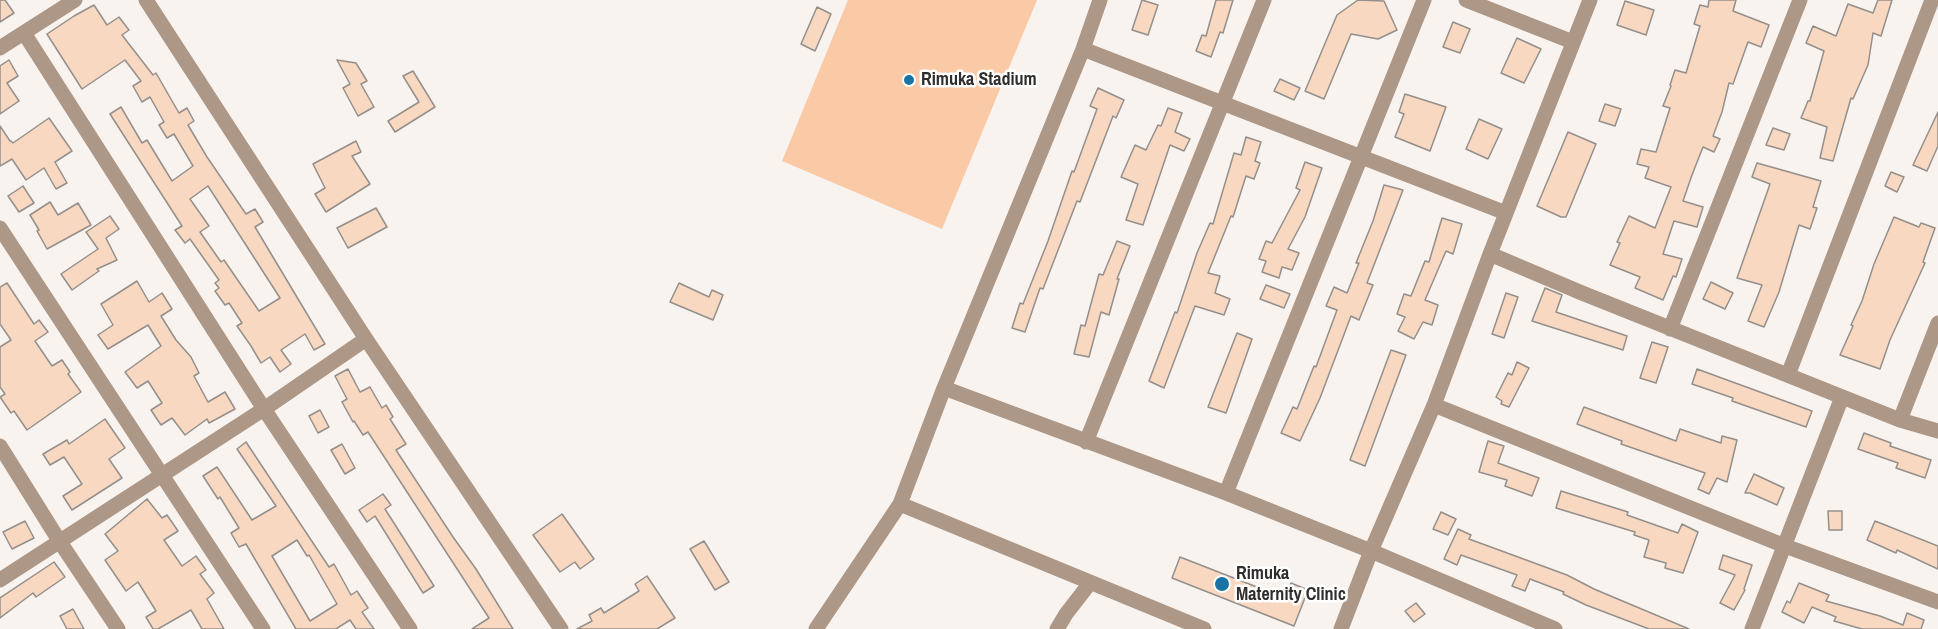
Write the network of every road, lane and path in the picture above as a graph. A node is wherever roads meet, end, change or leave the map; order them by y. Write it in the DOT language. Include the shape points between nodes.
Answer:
graph roads {
  1 [pos="75,0"];
  2 [pos="147,0"];
  3 [pos="1101,0"];
  4 [pos="1264,0"];
  5 [pos="1424,0"];
  6 [pos="1466,0"];
  7 [pos="1590,0"];
  8 [pos="1800,0"];
  9 [pos="1932,0"];
  10 [pos="24,33"];
  11 [pos="1574,42"];
  12 [pos="0,48"];
  13 [pos="1083,49"];
  14 [pos="1222,103"];
  15 [pos="1361,157"];
  16 [pos="1506,213"];
  17 [pos="0,228"];
  18 [pos="1490,254"];
  19 [pos="1938,323"];
  20 [pos="1670,329"];
  21 [pos="366,339"];
  22 [pos="1788,375"];
  23 [pos="944,388"];
  24 [pos="1842,397"];
  25 [pos="1434,405"];
  26 [pos="264,409"];
  27 [pos="1900,420"];
  28 [pos="1938,431"];
  29 [pos="1086,442"];
  30 [pos="0,446"];
  31 [pos="162,475"];
  32 [pos="1226,493"];
  33 [pos="900,504"];
  34 [pos="60,542"];
  35 [pos="1785,546"];
  36 [pos="1371,551"];
  37 [pos="0,580"];
  38 [pos="1090,583"];
  39 [pos="1938,602"];
  40 [pos="118,629"];
  41 [pos="263,629"];
  42 [pos="410,629"];
  43 [pos="561,629"];
  44 [pos="816,629"];
  45 [pos="1058,629"];
  46 [pos="1204,629"];
  47 [pos="1341,629"];
  48 [pos="1555,629"];
  49 [pos="1752,629"];
  1 -- 10 [label="street"];
  2 -- 21 [label="street"];
  3 -- 13 [label="street"];
  4 -- 14 [label="street"];
  5 -- 15 [label="street"];
  6 -- 11 [label="street"];
  7 -- 11 [label="street"];
  8 -- 20 [label="street"];
  9 -- 22 [label="street"];
  10 -- 12 [label="street"];
  10 -- 26 [label="street"];
  11 -- 16 [label="street"];
  13 -- 14 [label="street"];
  13 -- 23 [label="street"];
  14 -- 15 [label="street"];
  14 -- 29 [label="street"];
  15 -- 16 [label="street"];
  15 -- 32 [label="street"];
  16 -- 18 [label="street"];
  17 -- 31 [label="street"];
  18 -- 20 [label="street"];
  18 -- 25 [label="street"];
  19 -- 27 [label="street"];
  20 -- 22 [label="street"];
  21 -- 26 [label="street"];
  21 -- 43 [label="street"];
  22 -- 24 [label="street"];
  23 -- 29 [label="street"];
  23 -- 33 [label="street"];
  24 -- 27 [label="street"];
  24 -- 35 [label="street"];
  25 -- 35 [label="street"];
  25 -- 36 [label="street"];
  26 -- 31 [label="street"];
  26 -- 42 [label="street"];
  27 -- 28 [label="street"];
  29 -- 32 [label="street"];
  30 -- 34 [label="street"];
  31 -- 34 [label="street"];
  31 -- 41 [label="street"];
  32 -- 36 [label="street"];
  33 -- 38 [label="street"];
  33 -- 44 [label="street"];
  34 -- 37 [label="street"];
  34 -- 40 [label="street"];
  35 -- 39 [label="street"];
  35 -- 49 [label="street"];
  36 -- 47 [label="street"];
  36 -- 48 [label="street"];
  38 -- 45 [label="street"];
  38 -- 46 [label="street"];
}
